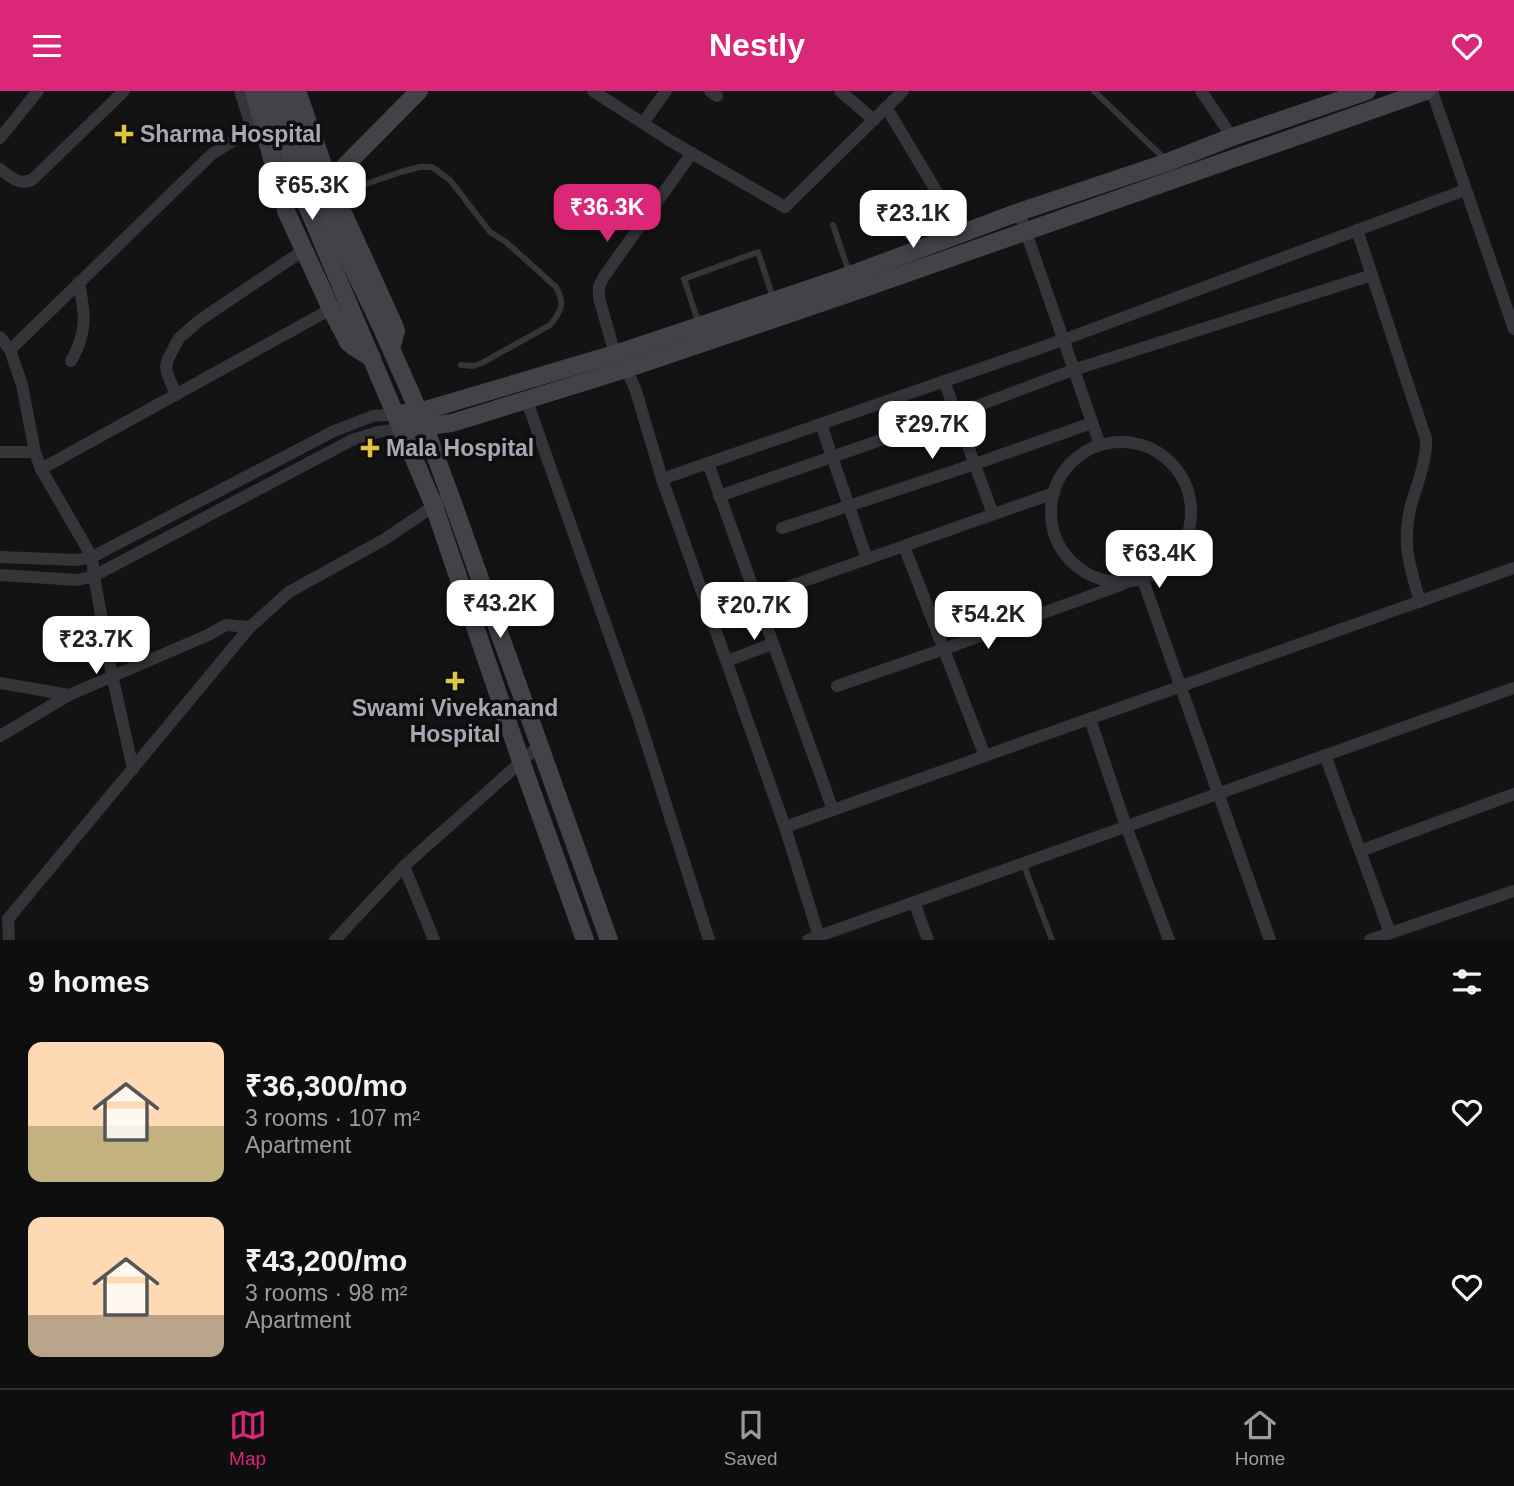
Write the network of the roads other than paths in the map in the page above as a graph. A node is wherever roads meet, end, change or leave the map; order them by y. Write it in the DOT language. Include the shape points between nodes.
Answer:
graph roads {
  1 [pos="38,91"];
  2 [pos="124,91"];
  3 [pos="240,91"];
  4 [pos="254,91"];
  5 [pos="270,91"];
  6 [pos="285,91"];
  7 [pos="297,91"];
  8 [pos="419,91"];
  9 [pos="593,91"];
  10 [pos="666,91"];
  11 [pos="839,91"];
  12 [pos="903,91"];
  13 [pos="1094,91"];
  14 [pos="1201,91"];
  15 [pos="1367,91"];
  16 [pos="1426,91"];
  17 [pos="1432,91"];
  18 [pos="1378,99"];
  19 [pos="886,107"];
  20 [pos="874,120"];
  21 [pos="643,123"];
  22 [pos="258,127"];
  23 [pos="1232,137"];
  24 [pos="0,138"];
  25 [pos="692,153"];
  26 [pos="1168,162"];
  27 [pos="0,169"];
  28 [pos="321,190"];
  29 [pos="1465,190"];
  30 [pos="1019,212"];
  31 [pos="833,225"];
  32 [pos="1026,230"];
  33 [pos="1357,230"];
  34 [pos="962,234"];
  35 [pos="304,250"];
  36 [pos="1372,275"];
  37 [pos="79,282"];
  38 [pos="853,283"];
  39 [pos="774,301"];
  40 [pos="331,309"];
  41 [pos="699,326"];
  42 [pos="1514,329"];
  43 [pos="0,337"];
  44 [pos="1063,340"];
  45 [pos="391,348"];
  46 [pos="10,350"];
  47 [pos="615,354"];
  48 [pos="372,358"];
  49 [pos="71,361"];
  50 [pos="461,366"];
  51 [pos="626,369"];
  52 [pos="1073,370"];
  53 [pos="944,381"];
  54 [pos="176,394"];
  55 [pos="527,401"];
  56 [pos="956,414"];
  57 [pos="421,419"];
  58 [pos="399,421"];
  59 [pos="1092,423"];
  60 [pos="821,424"];
  61 [pos="1100,445"];
  62 [pos="0,452"];
  63 [pos="35,452"];
  64 [pos="832,457"];
  65 [pos="708,463"];
  66 [pos="975,464"];
  67 [pos="41,469"];
  68 [pos="662,479"];
  69 [pos="1054,493"];
  70 [pos="450,495"];
  71 [pos="719,496"];
  72 [pos="434,506"];
  73 [pos="849,507"];
  74 [pos="993,514"];
  75 [pos="782,528"];
  76 [pos="904,546"];
  77 [pos="0,557"];
  78 [pos="92,557"];
  79 [pos="867,559"];
  80 [pos="1514,568"];
  81 [pos="0,575"];
  82 [pos="93,576"];
  83 [pos="1143,580"];
  84 [pos="1127,583"];
  85 [pos="755,598"];
  86 [pos="1420,602"];
  87 [pos="711,614"];
  88 [pos="250,627"];
  89 [pos="772,644"];
  90 [pos="944,649"];
  91 [pos="727,661"];
  92 [pos="113,675"];
  93 [pos="0,683"];
  94 [pos="837,686"];
  95 [pos="1181,686"];
  96 [pos="1514,688"];
  97 [pos="69,695"];
  98 [pos="1090,719"];
  99 [pos="0,736"];
  100 [pos="540,745"];
  101 [pos="1325,755"];
  102 [pos="985,756"];
  103 [pos="521,761"];
  104 [pos="133,769"];
  105 [pos="1218,793"];
  106 [pos="1514,795"];
  107 [pos="833,810"];
  108 [pos="1126,826"];
  109 [pos="785,827"];
  110 [pos="1360,851"];
  111 [pos="1023,863"];
  112 [pos="404,866"];
  113 [pos="1514,891"];
  114 [pos="914,902"];
  115 [pos="4,916"];
  116 [pos="1390,933"];
  117 [pos="816,939"];
  118 [pos="9,940"];
  119 [pos="335,940"];
  120 [pos="434,940"];
  121 [pos="585,940"];
  122 [pos="609,940"];
  123 [pos="709,940"];
  124 [pos="928,940"];
  125 [pos="1052,940"];
  126 [pos="1169,940"];
  127 [pos="1270,940"];
  128 [pos="1370,940"];
  1 -- 24 [label="street"];
  2 -- 27 [label="street" via="32,180 16,181"];
  3 -- 22 [label="street"];
  4 -- 22 [label="main road"];
  5 -- 28 [label="main road"];
  6 -- 28 [label="main road" via="308,169"];
  7 -- 28 [label="main road"];
  8 -- 28 [label="main road"];
  9 -- 21 [label="street"];
  10 -- 21 [label="street"];
  11 -- 20 [label="street"];
  12 -- 19 [label="street"];
  13 -- 26 [label="lane"];
  14 -- 23 [label="street"];
  15 -- 23 [label="main road"];
  16 -- 18 [label="main road"];
  17 -- 29 [label="street"];
  18 -- 32 [label="main road"];
  19 -- 20 [label="street"];
  19 -- 34 [label="street"];
  20 -- 25 [label="street" via="785,207"];
  21 -- 25 [label="street"];
  22 -- 35 [label="main road"];
  22 -- 37 [label="street" via="212,154"];
  23 -- 26 [label="main road"];
  25 -- 47 [label="street" via="599,286"];
  26 -- 30 [label="main road"];
  28 -- 45 [label="main road" via="393,323 396,337"];
  28 -- 48 [label="main road"];
  28 -- 50 [label="lane" via="432,167 450,180 490,232 556,287 562,306 550,325 482,363"];
  29 -- 33 [label="street"];
  29 -- 42 [label="street"];
  30 -- 32 [label="street"];
  30 -- 34 [label="main road"];
  31 -- 38 [label="lane"];
  32 -- 38 [label="main road"];
  32 -- 44 [label="street"];
  33 -- 36 [label="street"];
  33 -- 44 [label="street"];
  34 -- 38 [label="main road"];
  35 -- 40 [label="main road"];
  35 -- 54 [label="street" via="179,338 166,366"];
  36 -- 52 [label="street"];
  36 -- 86 [label="street" via="1426,439 1406,543"];
  37 -- 46 [label="street"];
  37 -- 49 [label="street" via="84,331"];
  38 -- 39 [label="main road"];
  38 -- 51 [label="main road"];
  39 -- 41 [label="main road"];
  39 -- 41 [label="lane" via="758,252 684,279"];
  40 -- 48 [label="main road" via="351,345"];
  40 -- 54 [label="street"];
  41 -- 47 [label="main road"];
  43 -- 46 [label="street"];
  44 -- 52 [label="street"];
  44 -- 53 [label="street"];
  45 -- 48 [label="main road"];
  45 -- 57 [label="main road"];
  46 -- 63 [label="street"];
  47 -- 51 [label="street"];
  47 -- 57 [label="main road"];
  48 -- 58 [label="main road"];
  51 -- 55 [label="main road"];
  51 -- 68 [label="street"];
  52 -- 56 [label="street"];
  52 -- 59 [label="street"];
  53 -- 56 [label="street"];
  53 -- 60 [label="street"];
  54 -- 67 [label="street"];
  55 -- 57 [label="main road" via="452,423"];
  55 -- 123 [label="street" via="638,716"];
  56 -- 64 [label="street"];
  56 -- 66 [label="street"];
  57 -- 58 [label="main road"];
  57 -- 70 [label="main road"];
  58 -- 72 [label="main road"];
  58 -- 78 [label="street" via="373,416 334,431"];
  58 -- 82 [label="street" via="352,440"];
  59 -- 61 [label="street"];
  59 -- 66 [label="street"];
  60 -- 64 [label="street"];
  60 -- 65 [label="street"];
  61 -- 69 [label="street" via="1075,459"];
  61 -- 83 [label="street" via="1118,441 1142,444 1174,464 1185,481 1191,501 1189,534 1164,569"];
  62 -- 63 [label="street"];
  63 -- 67 [label="street"];
  64 -- 71 [label="street"];
  64 -- 73 [label="street"];
  65 -- 68 [label="street"];
  65 -- 71 [label="street"];
  66 -- 73 [label="street"];
  66 -- 74 [label="street"];
  67 -- 78 [label="street"];
  68 -- 87 [label="street"];
  69 -- 74 [label="street"];
  69 -- 84 [label="street" via="1051,518 1058,545 1070,562 1100,580"];
  70 -- 72 [label="street"];
  70 -- 100 [label="main road"];
  71 -- 85 [label="street"];
  72 -- 88 [label="street" via="289,592"];
  72 -- 103 [label="main road"];
  73 -- 75 [label="street"];
  73 -- 79 [label="street"];
  74 -- 76 [label="street"];
  76 -- 79 [label="street"];
  76 -- 90 [label="street"];
  77 -- 78 [label="street"];
  78 -- 82 [label="street"];
  79 -- 85 [label="street"];
  80 -- 86 [label="street"];
  81 -- 82 [label="street" via="78,580"];
  82 -- 92 [label="street"];
  83 -- 84 [label="street"];
  83 -- 95 [label="street"];
  84 -- 90 [label="street"];
  85 -- 87 [label="street"];
  85 -- 89 [label="street"];
  86 -- 95 [label="street"];
  87 -- 91 [label="street"];
  88 -- 92 [label="street" via="226,625"];
  88 -- 104 [label="street"];
  89 -- 91 [label="street"];
  89 -- 107 [label="street"];
  90 -- 94 [label="street"];
  90 -- 102 [label="street"];
  91 -- 109 [label="street"];
  92 -- 97 [label="street"];
  92 -- 104 [label="street"];
  93 -- 97 [label="street"];
  95 -- 98 [label="street"];
  95 -- 105 [label="street"];
  96 -- 101 [label="street"];
  97 -- 99 [label="street"];
  98 -- 102 [label="street"];
  98 -- 108 [label="street"];
  100 -- 103 [label="street"];
  100 -- 122 [label="main road"];
  101 -- 105 [label="street"];
  101 -- 110 [label="street"];
  102 -- 107 [label="street"];
  103 -- 112 [label="street"];
  103 -- 121 [label="main road"];
  104 -- 115 [label="street"];
  105 -- 108 [label="street"];
  105 -- 127 [label="street"];
  106 -- 110 [label="street"];
  107 -- 109 [label="street"];
  108 -- 111 [label="street"];
  108 -- 126 [label="street"];
  109 -- 117 [label="street"];
  110 -- 116 [label="street"];
  111 -- 114 [label="street"];
  111 -- 125 [label="lane"];
  112 -- 119 [label="street"];
  112 -- 120 [label="street"];
  113 -- 116 [label="street"];
  114 -- 117 [label="street"];
  114 -- 124 [label="street"];
  115 -- 118 [label="street"];
  116 -- 128 [label="street"];
}
